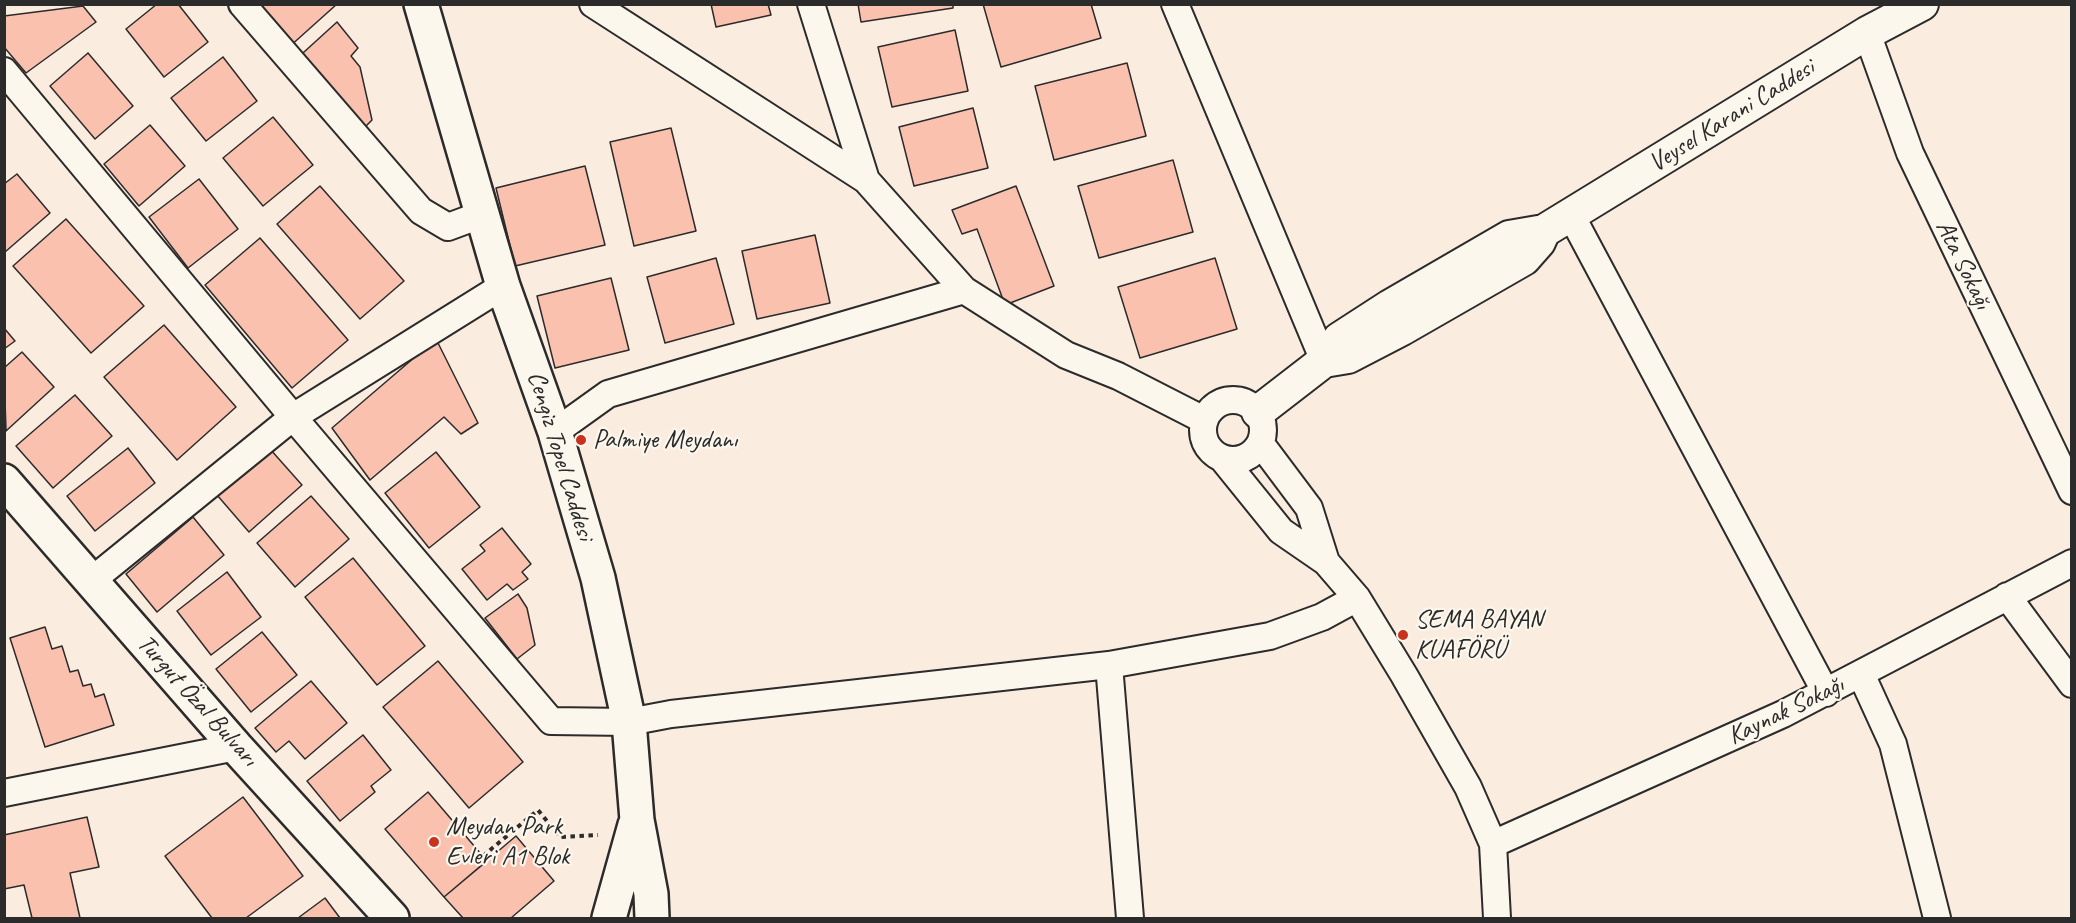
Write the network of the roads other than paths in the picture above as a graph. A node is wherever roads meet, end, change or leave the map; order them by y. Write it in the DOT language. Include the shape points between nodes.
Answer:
graph roads {
  1 [pos="242,4"];
  2 [pos="421,4"];
  3 [pos="593,4"];
  4 [pos="811,4"];
  5 [pos="1175,4"];
  6 [pos="1922,4"];
  7 [pos="1867,33"];
  8 [pos="4,71"];
  9 [pos="866,180"];
  10 [pos="483,214"];
  11 [pos="1571,215"];
  12 [pos="503,286"];
  13 [pos="964,290"];
  14 [pos="1324,361"];
  15 [pos="1258,412"];
  16 [pos="293,417"];
  17 [pos="1204,420"];
  18 [pos="555,432"];
  19 [pos="1261,444"];
  20 [pos="1222,458"];
  21 [pos="4,481"];
  22 [pos="2072,491"];
  23 [pos="1326,562"];
  24 [pos="2072,563"];
  25 [pos="91,581"];
  26 [pos="2007,596"];
  27 [pos="1357,598"];
  28 [pos="1109,665"];
  29 [pos="1862,674"];
  30 [pos="2072,684"];
  31 [pos="1826,693"];
  32 [pos="629,722"];
  33 [pos="237,747"];
  34 [pos="4,793"];
  35 [pos="634,827"];
  36 [pos="1493,844"];
  37 [pos="392,918"];
  38 [pos="609,918"];
  39 [pos="652,918"];
  40 [pos="1130,918"];
  41 [pos="1497,918"];
  42 [pos="1937,918"];
  1 -- 10 [label="street" via="421,211 448,227"];
  2 -- 10 [label="main road, Cengiz Topel Caddesi"];
  3 -- 9 [label="street"];
  4 -- 9 [label="street"];
  5 -- 14 [label="street"];
  6 -- 7 [label="street, Veysel Karani Caddesi"];
  7 -- 11 [label="street, Veysel Karani Caddesi"];
  7 -- 22 [label="street, Ata Sokağı" via="1910,153"];
  8 -- 16 [label="street"];
  9 -- 13 [label="street"];
  10 -- 12 [label="main road, Cengiz Topel Caddesi"];
  11 -- 14 [label="street, Veysel Karani Caddesi" via="1544,231 1524,259 1348,357"];
  11 -- 31 [label="street"];
  12 -- 16 [label="street"];
  12 -- 18 [label="main road, Cengiz Topel Caddesi"];
  13 -- 17 [label="street" via="1066,355 1118,376"];
  13 -- 18 [label="street" via="608,394"];
  14 -- 15 [label="street, Veysel Karani Caddesi"];
  15 -- 17 [label="street" via="1239,399 1228,399 1209,410"];
  15 -- 19 [label="street" via="1263,422"];
  16 -- 25 [label="street"];
  16 -- 32 [label="street" via="551,720"];
  17 -- 20 [label="street" via="1206,443"];
  18 -- 32 [label="main road, Cengiz Topel Caddesi" via="597,578"];
  19 -- 20 [label="street" via="1244,459"];
  19 -- 23 [label="street" via="1309,508"];
  20 -- 23 [label="street" via="1281,531"];
  21 -- 25 [label="main road, Turgut Özal Bulvarı"];
  23 -- 27 [label="street"];
  24 -- 26 [label="street, Kaynak Sokağı"];
  25 -- 33 [label="main road, Turgut Özal Bulvarı"];
  26 -- 29 [label="street, Kaynak Sokağı"];
  26 -- 30 [label="street"];
  27 -- 28 [label="street" via="1322,617 1270,636"];
  27 -- 36 [label="street" via="1468,787"];
  28 -- 32 [label="street"];
  28 -- 40 [label="street"];
  29 -- 31 [label="street, Kaynak Sokağı"];
  29 -- 42 [label="street" via="1893,744"];
  31 -- 36 [label="street, Kaynak Sokağı"];
  32 -- 35 [label="main road, Cengiz Topel Caddesi"];
  33 -- 34 [label="street"];
  33 -- 37 [label="main road, Turgut Özal Bulvarı"];
  35 -- 38 [label="main road"];
  35 -- 39 [label="main road, Cengiz Topel Caddesi" via="651,894"];
  36 -- 41 [label="street"];
}
